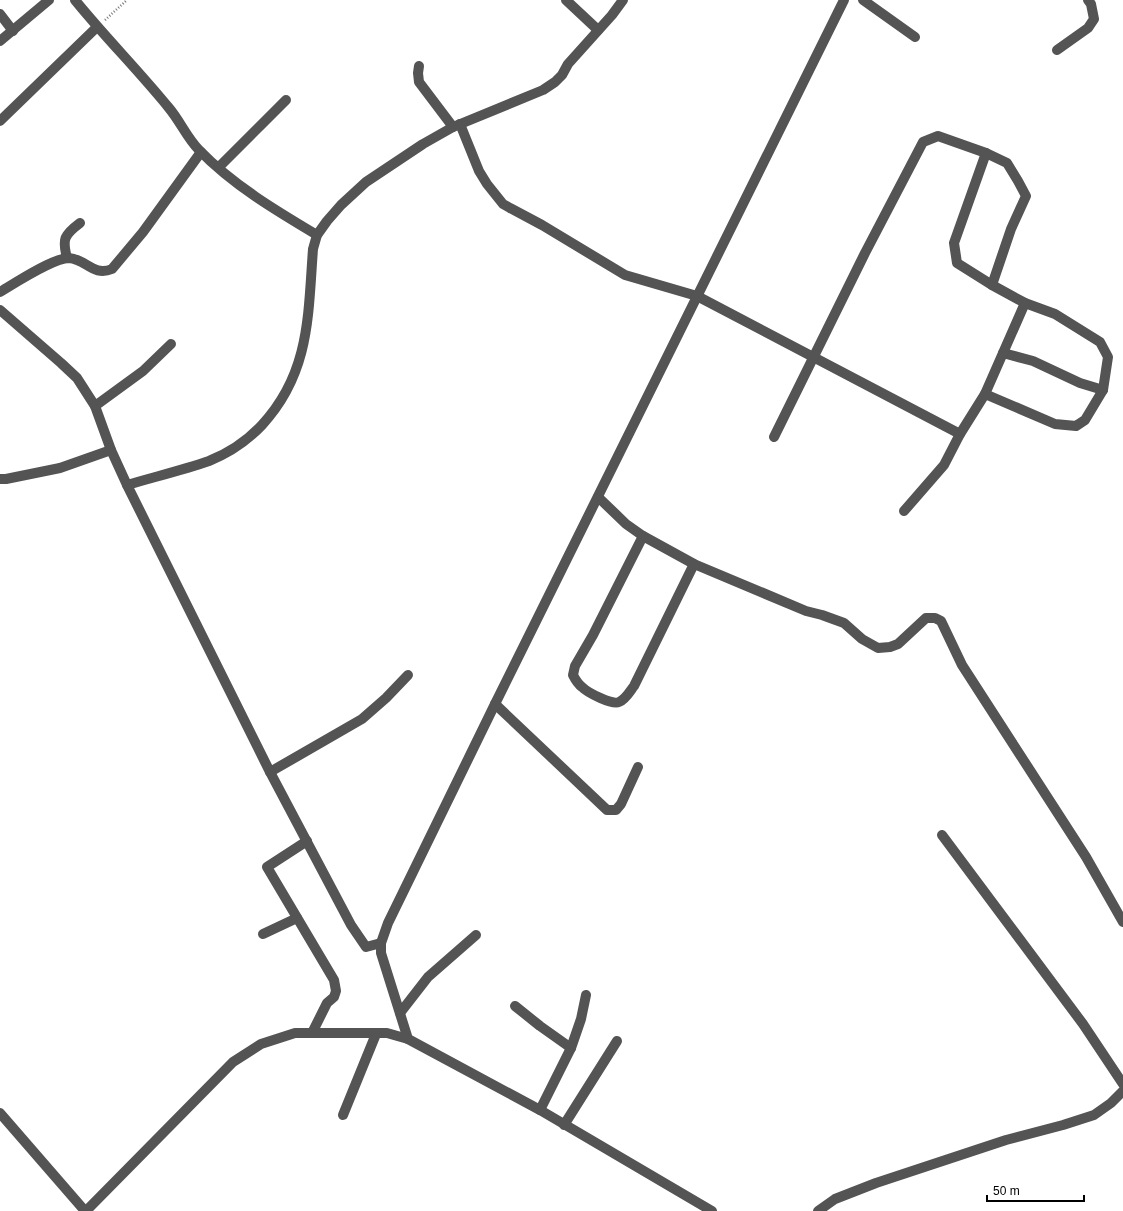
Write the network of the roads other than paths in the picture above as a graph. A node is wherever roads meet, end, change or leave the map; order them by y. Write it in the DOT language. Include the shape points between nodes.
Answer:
graph roads {
  1 [pos="49,0"];
  2 [pos="75,0"];
  3 [pos="566,0"];
  4 [pos="623,0"];
  5 [pos="844,0"];
  6 [pos="863,0"];
  7 [pos="1088,0"];
  8 [pos="0,14"];
  9 [pos="97,27"];
  10 [pos="598,30"];
  11 [pos="13,31"];
  12 [pos="915,37"];
  13 [pos="0,41"];
  14 [pos="1057,50"];
  15 [pos="419,66"];
  16 [pos="286,100"];
  17 [pos="0,120"];
  18 [pos="457,125"];
  19 [pos="201,152"];
  20 [pos="986,153"];
  21 [pos="219,167"];
  22 [pos="80,223"];
  23 [pos="317,235"];
  24 [pos="67,258"];
  25 [pos="992,285"];
  26 [pos="0,292"];
  27 [pos="697,296"];
  28 [pos="1025,303"];
  29 [pos="0,310"];
  30 [pos="171,344"];
  31 [pos="1003,353"];
  32 [pos="814,356"];
  33 [pos="1103,390"];
  34 [pos="986,394"];
  35 [pos="94,406"];
  36 [pos="960,434"];
  37 [pos="774,437"];
  38 [pos="111,450"];
  39 [pos="0,479"];
  40 [pos="127,485"];
  41 [pos="598,497"];
  42 [pos="904,510"];
  43 [pos="643,536"];
  44 [pos="694,564"];
  45 [pos="408,675"];
  46 [pos="495,704"];
  47 [pos="638,767"];
  48 [pos="270,772"];
  49 [pos="942,835"];
  50 [pos="307,841"];
  51 [pos="297,918"];
  52 [pos="1123,922"];
  53 [pos="263,934"];
  54 [pos="476,935"];
  55 [pos="381,943"];
  56 [pos="586,995"];
  57 [pos="515,1006"];
  58 [pos="400,1014"];
  59 [pos="312,1033"];
  60 [pos="376,1034"];
  61 [pos="408,1039"];
  62 [pos="617,1041"];
  63 [pos="571,1048"];
  64 [pos="1123,1084"];
  65 [pos="1123,1091"];
  66 [pos="540,1110"];
  67 [pos="0,1114"];
  68 [pos="343,1115"];
  69 [pos="564,1125"];
  70 [pos="85,1211"];
  71 [pos="712,1211"];
  72 [pos="818,1211"];
  1 -- 11 [label="street"];
  2 -- 9 [label="street"];
  3 -- 10 [label="street"];
  4 -- 10 [label="street"];
  5 -- 27 [label="street"];
  6 -- 12 [label="street"];
  7 -- 14 [label="street" via="1094,19 1088,28"];
  8 -- 11 [label="street"];
  9 -- 17 [label="street"];
  9 -- 19 [label="street" via="170,109"];
  10 -- 18 [label="street" via="555,82 543,90"];
  11 -- 13 [label="street"];
  15 -- 18 [label="street" via="419,82"];
  16 -- 21 [label="street"];
  18 -- 23 [label="street" via="366,182 341,205"];
  18 -- 27 [label="street" via="479,171 503,204 625,275"];
  19 -- 21 [label="street"];
  19 -- 24 [label="street" via="143,232 112,269 100,271"];
  20 -- 25 [label="street" via="1006,163 1026,196 1011,229"];
  20 -- 25 [label="street" via="954,243 957,263"];
  20 -- 32 [label="street" via="938,136 923,142 922,150 865,253"];
  21 -- 23 [label="street" via="270,208"];
  22 -- 24 [label="street" via="65,237"];
  23 -- 40 [label="street" via="313,249 304,346 293,381 282,401 250,437 234,449 210,460"];
  24 -- 26 [label="street" via="50,264"];
  25 -- 28 [label="street"];
  27 -- 32 [label="street"];
  27 -- 41 [label="street"];
  28 -- 31 [label="street"];
  28 -- 33 [label="street" via="1055,314 1100,342 1108,357"];
  29 -- 35 [label="street" via="77,378"];
  30 -- 35 [label="street" via="143,371"];
  31 -- 33 [label="street" via="1033,361"];
  31 -- 34 [label="street"];
  32 -- 36 [label="street"];
  32 -- 37 [label="street"];
  33 -- 34 [label="street" via="1085,420 1076,426 1055,424"];
  34 -- 36 [label="street"];
  35 -- 38 [label="street"];
  36 -- 42 [label="street" via="944,465"];
  38 -- 39 [label="street" via="60,468"];
  38 -- 40 [label="street"];
  40 -- 48 [label="street"];
  41 -- 43 [label="street" via="626,524"];
  41 -- 46 [label="street"];
  43 -- 44 [label="street"];
  43 -- 44 [label="street" via="575,666 573,675 582,688 602,699 618,703 634,686"];
  44 -- 52 [label="street" via="806,611 844,623 878,648 898,644 926,618 941,621 962,665 1086,857"];
  45 -- 48 [label="street" via="362,719"];
  46 -- 47 [label="street" via="607,810 616,810 621,804"];
  46 -- 55 [label="street" via="388,923"];
  48 -- 50 [label="street"];
  49 -- 64 [label="street" via="1083,1024"];
  50 -- 51 [label="street" via="267,867"];
  50 -- 55 [label="street" via="359,939 366,947"];
  51 -- 53 [label="street"];
  51 -- 59 [label="street" via="334,980 336,991"];
  54 -- 58 [label="street" via="428,977"];
  55 -- 58 [label="street" via="380,953"];
  56 -- 63 [label="street"];
  57 -- 63 [label="street"];
  58 -- 61 [label="street"];
  59 -- 60 [label="street"];
  59 -- 70 [label="street" via="295,1033 261,1044 233,1062"];
  60 -- 61 [label="street"];
  60 -- 68 [label="street"];
  61 -- 66 [label="street"];
  62 -- 69 [label="street"];
  63 -- 66 [label="street"];
  65 -- 72 [label="street" via="1094,1115 1006,1140 876,1183 835,1199"];
  66 -- 69 [label="street"];
  67 -- 70 [label="street"];
  69 -- 71 [label="street"];
}
